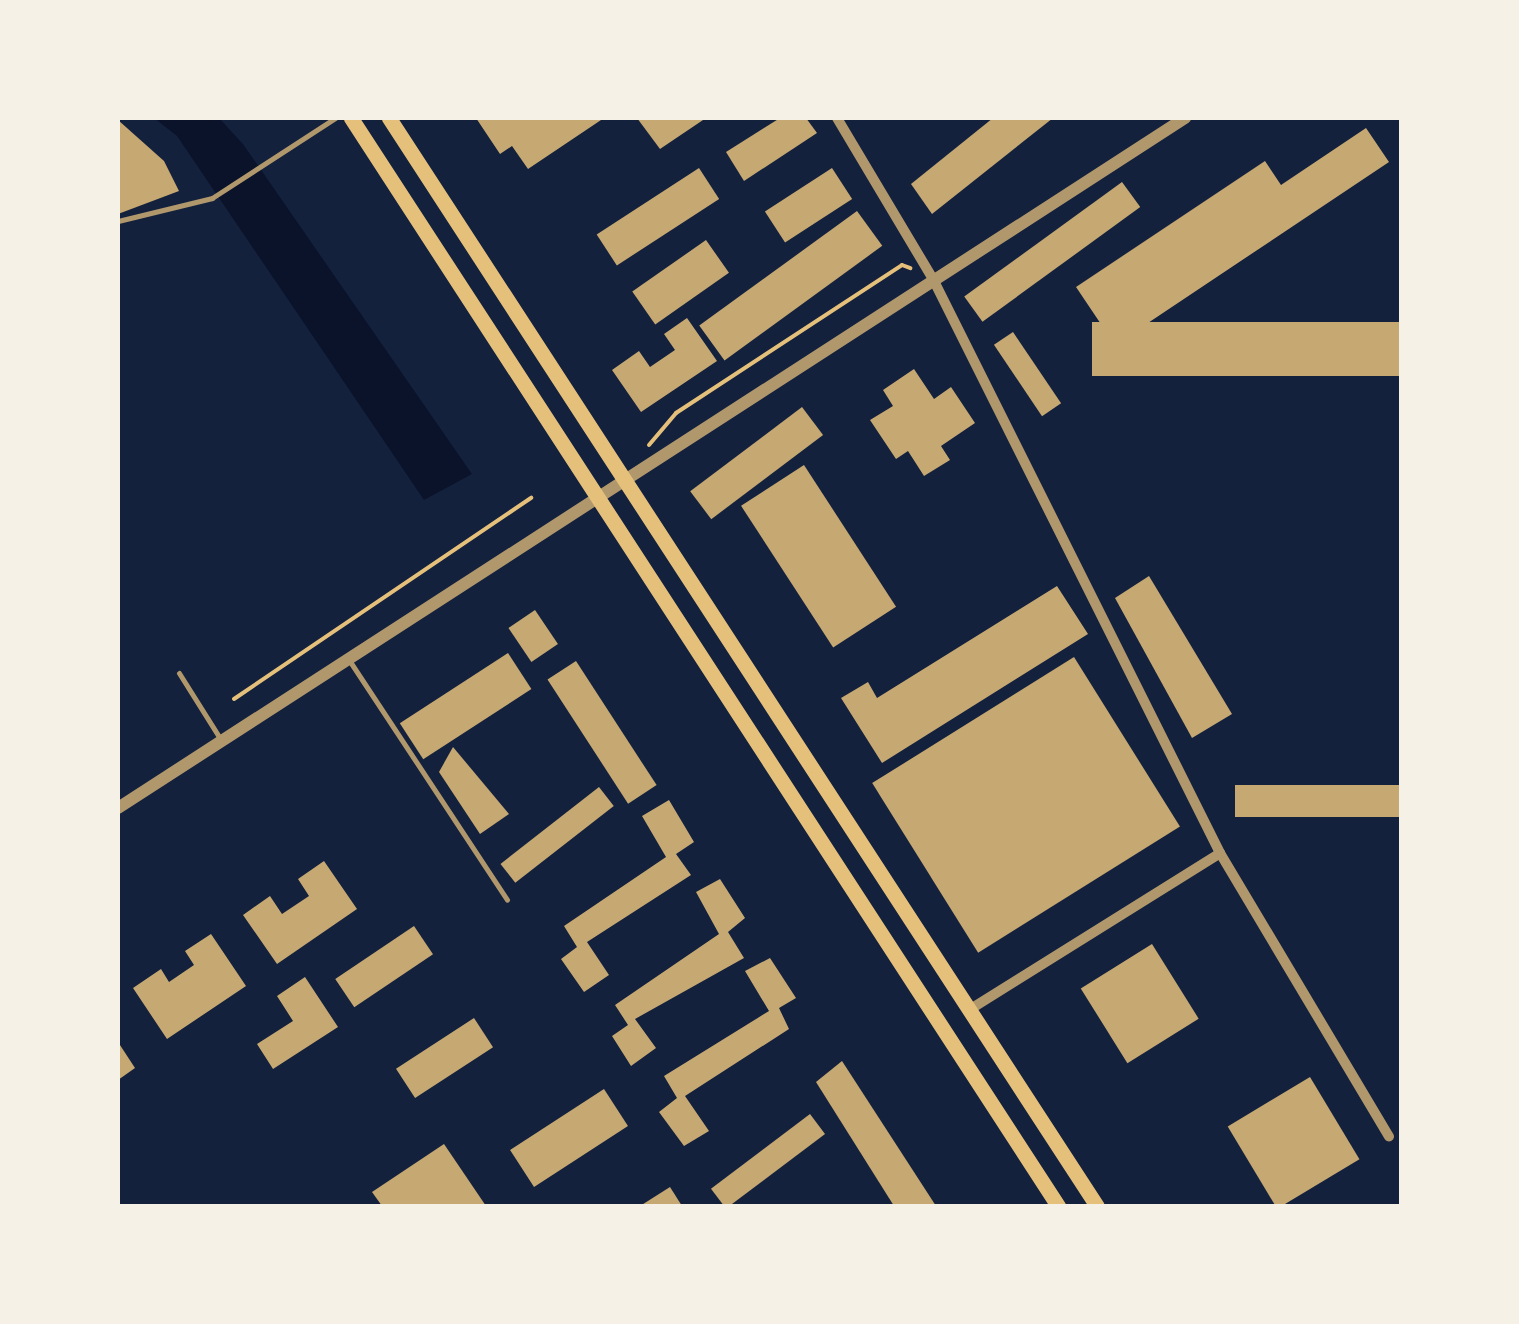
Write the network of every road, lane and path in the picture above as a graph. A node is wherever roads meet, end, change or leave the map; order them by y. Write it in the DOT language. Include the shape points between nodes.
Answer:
graph roads {
  1 [pos="335,118"];
  2 [pos="351,118"];
  3 [pos="390,118"];
  4 [pos="837,118"];
  5 [pos="1184,118"];
  6 [pos="118,222"];
  7 [pos="933,279"];
  8 [pos="644,452"];
  9 [pos="622,478"];
  10 [pos="597,494"];
  11 [pos="532,498"];
  12 [pos="348,657"];
  13 [pos="179,672"];
  14 [pos="234,700"];
  15 [pos="221,740"];
  16 [pos="118,808"];
  17 [pos="1220,852"];
  18 [pos="507,900"];
  19 [pos="968,1010"];
  20 [pos="1390,1137"];
  21 [pos="1058,1206"];
  22 [pos="1096,1206"];
  1 -- 6 [label="lane" via="212,198"];
  2 -- 10 [label="main road"];
  3 -- 9 [label="main road"];
  4 -- 7 [label="street"];
  5 -- 7 [label="street"];
  7 -- 8 [label="path" via="902,265 676,413"];
  7 -- 9 [label="street"];
  7 -- 17 [label="street"];
  9 -- 10 [label="street"];
  9 -- 19 [label="main road"];
  10 -- 12 [label="street"];
  10 -- 21 [label="main road"];
  11 -- 14 [label="path"];
  12 -- 15 [label="street"];
  12 -- 18 [label="lane"];
  13 -- 15 [label="lane"];
  15 -- 16 [label="street"];
  17 -- 19 [label="street"];
  17 -- 20 [label="street"];
  19 -- 22 [label="main road"];
}
